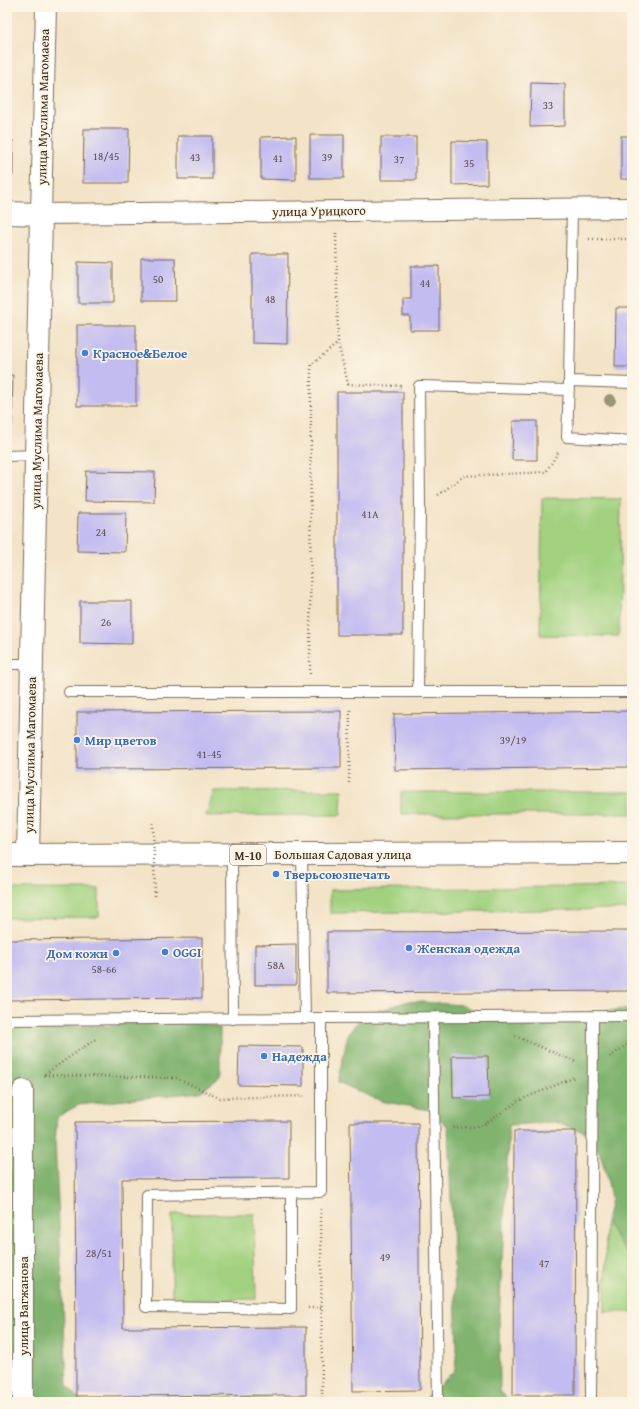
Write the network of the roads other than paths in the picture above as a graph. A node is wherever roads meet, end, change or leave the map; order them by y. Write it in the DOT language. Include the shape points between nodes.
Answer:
graph roads {
  1 [pos="46,7"];
  2 [pos="572,208"];
  3 [pos="632,208"];
  4 [pos="7,213"];
  5 [pos="41,214"];
  6 [pos="632,383"];
  7 [pos="569,385"];
  8 [pos="632,441"];
  9 [pos="36,455"];
  10 [pos="7,456"];
  11 [pos="7,664"];
  12 [pos="32,664"];
  13 [pos="68,692"];
  14 [pos="418,692"];
  15 [pos="632,692"];
  16 [pos="632,853"];
  17 [pos="302,854"];
  18 [pos="17,855"];
  19 [pos="232,855"];
  20 [pos="632,1016"];
  21 [pos="594,1017"];
  22 [pos="322,1018"];
  23 [pos="433,1018"];
  24 [pos="233,1019"];
  25 [pos="305,1019"];
  26 [pos="7,1020"];
  27 [pos="23,1090"];
  28 [pos="291,1193"];
  29 [pos="23,1402"];
  30 [pos="438,1402"];
  31 [pos="591,1402"];
  1 -- 5 [label="street, улица Муслима Магомаева"];
  2 -- 3 [label="street, улица Урицкого"];
  2 -- 5 [label="street, улица Урицкого"];
  2 -- 7 [label="lane"];
  4 -- 5 [label="main road, улица Урицкого"];
  5 -- 9 [label="main road, улица Муслима Магомаева"];
  6 -- 7 [label="lane"];
  7 -- 8 [label="lane" via="567,437"];
  7 -- 14 [label="lane" via="419,386"];
  9 -- 10 [label="lane"];
  9 -- 12 [label="main road, улица Муслима Магомаева"];
  11 -- 12 [label="lane"];
  12 -- 18 [label="main road, улица Муслима Магомаева"];
  13 -- 14 [label="lane"];
  14 -- 15 [label="lane"];
  16 -- 17 [label="main road, Большая Садовая улица / М-10"];
  17 -- 19 [label="main road, Большая Садовая улица / М-10"];
  17 -- 25 [label="lane"];
  18 -- 19 [label="main road, Большая Садовая улица / М-10"];
  19 -- 24 [label="lane"];
  20 -- 21 [label="lane"];
  21 -- 23 [label="lane"];
  21 -- 31 [label="lane"];
  22 -- 23 [label="lane"];
  22 -- 25 [label="lane"];
  22 -- 28 [label="lane" via="320,1192"];
  23 -- 30 [label="lane"];
  24 -- 25 [label="lane"];
  24 -- 26 [label="lane"];
  27 -- 29 [label="street, улица Вагжанова"];
  28 -- 28 [label="lane" via="147,1195 146,1307 291,1309"];
}
